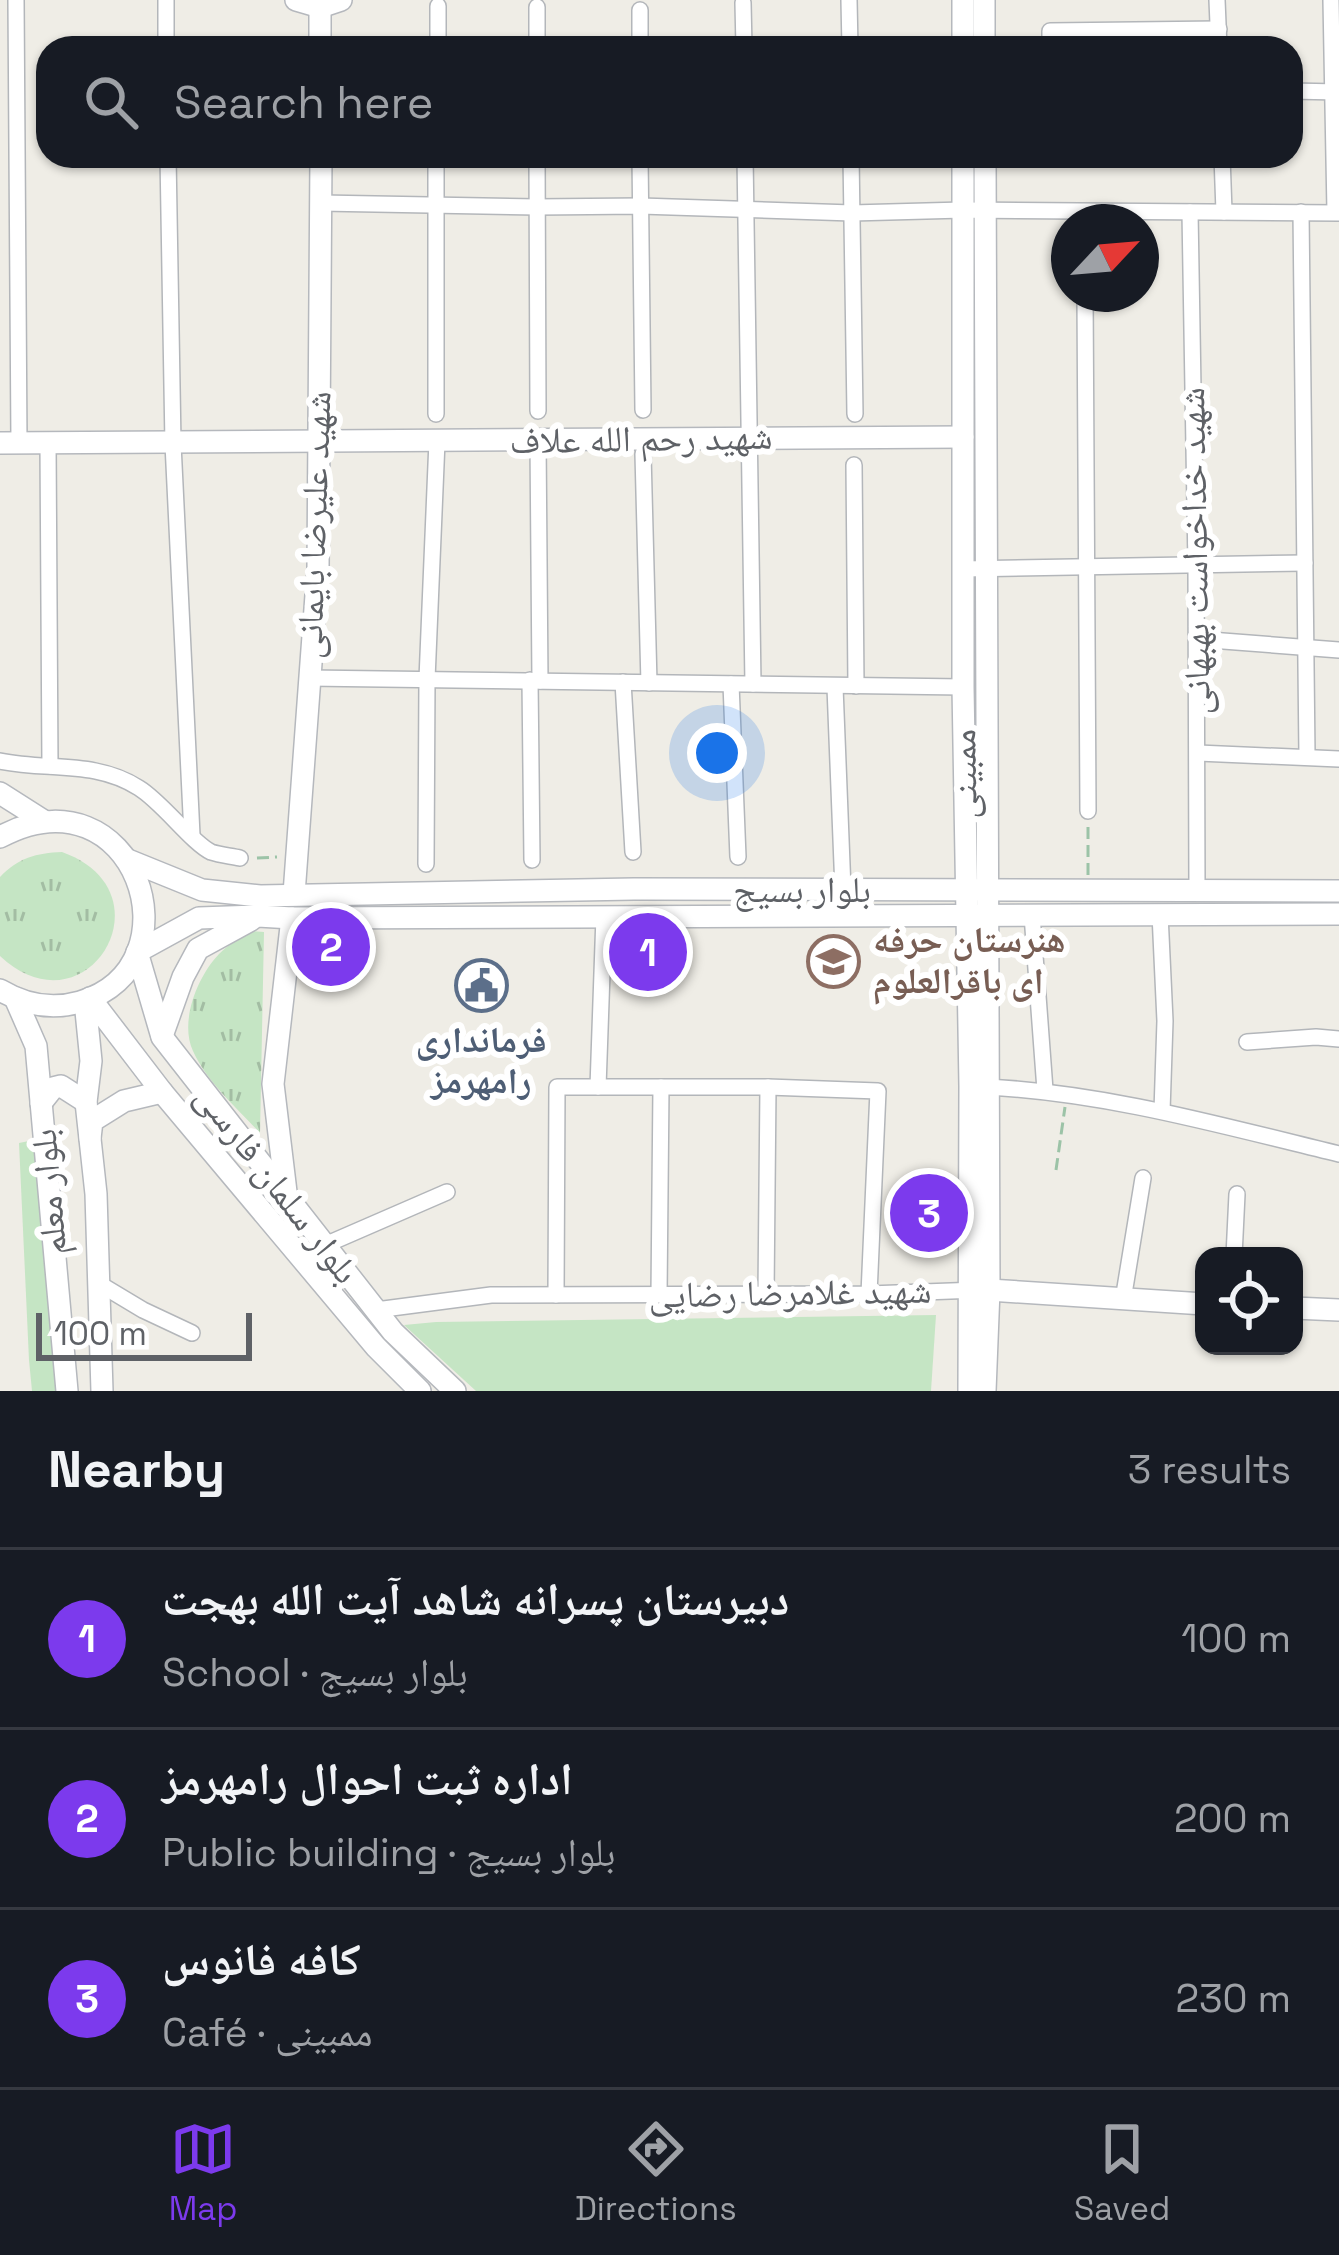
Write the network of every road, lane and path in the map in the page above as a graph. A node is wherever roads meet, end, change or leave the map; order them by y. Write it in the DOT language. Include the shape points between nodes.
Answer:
graph roads {
  1 [pos="16,0"];
  2 [pos="166,0"];
  3 [pos="296,0"];
  4 [pos="849,0"];
  5 [pos="963,0"];
  6 [pos="984,0"];
  7 [pos="1217,0"];
  8 [pos="1331,0"];
  9 [pos="743,3"];
  10 [pos="330,4"];
  11 [pos="439,6"];
  12 [pos="537,7"];
  13 [pos="640,10"];
  14 [pos="1219,28"];
  15 [pos="166,36"];
  16 [pos="323,36"];
  17 [pos="438,36"];
  18 [pos="537,36"];
  19 [pos="640,36"];
  20 [pos="744,36"];
  21 [pos="850,36"];
  22 [pos="963,36"];
  23 [pos="985,36"];
  24 [pos="1050,36"];
  25 [pos="1219,36"];
  26 [pos="1303,91"];
  27 [pos="1335,92"];
  28 [pos="168,168"];
  29 [pos="321,168"];
  30 [pos="436,168"];
  31 [pos="537,168"];
  32 [pos="640,168"];
  33 [pos="745,168"];
  34 [pos="851,168"];
  35 [pos="965,168"];
  36 [pos="983,168"];
  37 [pos="1222,168"];
  38 [pos="321,203"];
  39 [pos="435,206"];
  40 [pos="641,206"];
  41 [pos="537,207"];
  42 [pos="974,210"];
  43 [pos="745,211"];
  44 [pos="1190,212"];
  45 [pos="1224,212"];
  46 [pos="1301,212"];
  47 [pos="852,213"];
  48 [pos="1159,213"];
  49 [pos="1337,213"];
  50 [pos="1051,215"];
  51 [pos="1085,312"];
  52 [pos="643,410"];
  53 [pos="538,411"];
  54 [pos="436,414"];
  55 [pos="855,414"];
  56 [pos="749,437"];
  57 [pos="963,437"];
  58 [pos="538,440"];
  59 [pos="437,441"];
  60 [pos="9,443"];
  61 [pos="48,443"];
  62 [pos="319,443"];
  63 [pos="173,444"];
  64 [pos="643,454"];
  65 [pos="854,465"];
  66 [pos="1305,563"];
  67 [pos="1196,566"];
  68 [pos="1088,567"];
  69 [pos="974,569"];
  70 [pos="1197,639"];
  71 [pos="1306,646"];
  72 [pos="1339,650"];
  73 [pos="309,678"];
  74 [pos="427,680"];
  75 [pos="535,681"];
  76 [pos="623,682"];
  77 [pos="649,682"];
  78 [pos="731,684"];
  79 [pos="753,684"];
  80 [pos="835,686"];
  81 [pos="856,686"];
  82 [pos="963,687"];
  83 [pos="1198,753"];
  84 [pos="1307,756"];
  85 [pos="1339,759"];
  86 [pos="0,761"];
  87 [pos="50,766"];
  88 [pos="0,793"];
  89 [pos="1088,811"];
  90 [pos="44,821"];
  91 [pos="192,835"];
  92 [pos="0,837"];
  93 [pos="633,853"];
  94 [pos="297,857"];
  95 [pos="738,857"];
  96 [pos="239,858"];
  97 [pos="128,860"];
  98 [pos="532,860"];
  99 [pos="426,864"];
  100 [pos="667,889"];
  101 [pos="202,890"];
  102 [pos="843,890"];
  103 [pos="976,891"];
  104 [pos="1088,891"];
  105 [pos="1197,891"];
  106 [pos="1339,891"];
  107 [pos="294,895"];
  108 [pos="1160,914"];
  109 [pos="1339,914"];
  110 [pos="976,915"];
  111 [pos="1032,915"];
  112 [pos="258,916"];
  113 [pos="604,916"];
  114 [pos="667,917"];
  115 [pos="199,918"];
  116 [pos="292,918"];
  117 [pos="137,952"];
  118 [pos="7,994"];
  119 [pos="88,999"];
  120 [pos="162,1036"];
  121 [pos="1339,1039"];
  122 [pos="1247,1042"];
  123 [pos="598,1087"];
  124 [pos="661,1087"];
  125 [pos="987,1087"];
  126 [pos="768,1088"];
  127 [pos="1045,1090"];
  128 [pos="162,1092"];
  129 [pos="1067,1094"];
  130 [pos="86,1102"];
  131 [pos="41,1103"];
  132 [pos="1162,1111"];
  133 [pos="89,1144"];
  134 [pos="1339,1154"];
  135 [pos="1056,1170"];
  136 [pos="1143,1178"];
  137 [pos="447,1192"];
  138 [pos="1237,1194"];
  139 [pos="286,1196"];
  140 [pos="325,1245"];
  141 [pos="1234,1247"];
  142 [pos="98,1283"];
  143 [pos="980,1290"];
  144 [pos="658,1294"];
  145 [pos="766,1294"];
  146 [pos="869,1294"];
  147 [pos="556,1295"];
  148 [pos="1123,1300"];
  149 [pos="1195,1304"];
  150 [pos="1303,1308"];
  151 [pos="376,1310"];
  152 [pos="1339,1310"];
  153 [pos="192,1333"];
  154 [pos="67,1391"];
  155 [pos="102,1391"];
  156 [pos="420,1391"];
  157 [pos="455,1391"];
  158 [pos="969,1391"];
  159 [pos="985,1391"];
  1 -- 60 [label="street"];
  2 -- 15 [label="street"];
  3 -- 10 [label="main road"];
  4 -- 21 [label="street"];
  5 -- 22 [label="main road"];
  6 -- 23 [label="main road"];
  7 -- 14 [label="street"];
  8 -- 27 [label="street"];
  9 -- 20 [label="street"];
  10 -- 16 [label="main road"];
  11 -- 17 [label="street"];
  12 -- 18 [label="street"];
  13 -- 19 [label="street"];
  14 -- 24 [label="street"];
  14 -- 25 [label="street"];
  26 -- 27 [label="street"];
  27 -- 49 [label="street"];
  28 -- 63 [label="street"];
  29 -- 38 [label="main road, شهید علیرضا بایمانی"];
  30 -- 39 [label="street"];
  31 -- 41 [label="street"];
  32 -- 40 [label="street"];
  33 -- 43 [label="street"];
  34 -- 47 [label="street"];
  35 -- 42 [label="main road, ممبینی"];
  36 -- 42 [label="main road, ممبینی"];
  37 -- 45 [label="street"];
  38 -- 39 [label="street"];
  38 -- 62 [label="main road, شهید علیرضا بایمانی"];
  39 -- 41 [label="street"];
  39 -- 54 [label="street"];
  40 -- 41 [label="street"];
  40 -- 43 [label="street"];
  40 -- 52 [label="street"];
  41 -- 53 [label="street"];
  42 -- 47 [label="street"];
  42 -- 50 [label="street"];
  42 -- 57 [label="main road, ممبینی"];
  42 -- 69 [label="main road, ممبینی"];
  43 -- 47 [label="street"];
  43 -- 56 [label="street"];
  44 -- 45 [label="street"];
  44 -- 48 [label="street"];
  44 -- 67 [label="street, شهید خداخواست بهبهانی"];
  45 -- 46 [label="street"];
  46 -- 49 [label="street"];
  46 -- 66 [label="street"];
  47 -- 55 [label="street"];
  51 -- 68 [label="street"];
  56 -- 57 [label="main road, شهید رحم الله علاف"];
  56 -- 58 [label="main road, شهید رحم الله علاف"];
  56 -- 79 [label="street"];
  57 -- 69 [label="main road, ممبینی"];
  58 -- 59 [label="main road, شهید رحم الله علاف"];
  58 -- 75 [label="street"];
  59 -- 62 [label="main road, شهید رحم الله علاف"];
  59 -- 74 [label="street"];
  60 -- 61 [label="main road, شهید رحم الله علاف"];
  61 -- 63 [label="main road, شهید رحم الله علاف"];
  61 -- 87 [label="street"];
  62 -- 63 [label="main road, شهید رحم الله علاف"];
  62 -- 73 [label="main road, شهید علیرضا بایمانی"];
  63 -- 91 [label="street"];
  64 -- 77 [label="street"];
  65 -- 81 [label="street"];
  66 -- 67 [label="street"];
  66 -- 71 [label="street"];
  67 -- 68 [label="street"];
  67 -- 70 [label="street, شهید خداخواست بهبهانی"];
  68 -- 69 [label="street"];
  68 -- 89 [label="street"];
  69 -- 82 [label="main road, ممبینی"];
  69 -- 103 [label="main road, ممبینی"];
  70 -- 71 [label="street"];
  70 -- 83 [label="street, شهید خداخواست بهبهانی"];
  71 -- 72 [label="street"];
  71 -- 84 [label="street"];
  73 -- 74 [label="street"];
  73 -- 94 [label="main road, شهید علیرضا بایمانی"];
  74 -- 75 [label="street"];
  74 -- 99 [label="street"];
  75 -- 76 [label="street"];
  75 -- 98 [label="street"];
  76 -- 77 [label="street"];
  76 -- 93 [label="street"];
  77 -- 78 [label="street"];
  78 -- 79 [label="street"];
  78 -- 95 [label="street"];
  79 -- 80 [label="street"];
  80 -- 81 [label="street"];
  80 -- 102 [label="street"];
  81 -- 82 [label="street"];
  82 -- 103 [label="main road, ممبینی"];
  83 -- 84 [label="street"];
  83 -- 105 [label="street, شهید خداخواست بهبهانی"];
  84 -- 85 [label="street"];
  86 -- 87 [label="street"];
  87 -- 91 [label="street" via="92,768 139,788"];
  88 -- 90 [label="main road, بلوار بسیج"];
  89 -- 104 [label="path"];
  90 -- 92 [label="main road"];
  90 -- 97 [label="main road, بلوار بسیج" via="91,829"];
  91 -- 96 [label="street" via="208,851"];
  94 -- 96 [label="path"];
  94 -- 107 [label="main road, شهید علیرضا بایمانی"];
  97 -- 101 [label="main road, بلوار بسیج"];
  97 -- 117 [label="main road" via="145,905"];
  100 -- 102 [label="main road, بلوار بسیج"];
  100 -- 107 [label="main road, بلوار بسیج"];
  100 -- 114 [label="main road"];
  101 -- 107 [label="main road, بلوار بسیج"];
  101 -- 115 [label="main road"];
  102 -- 103 [label="main road, بلوار بسیج"];
  103 -- 104 [label="main road, بلوار بسیج"];
  103 -- 110 [label="main road, ممبینی"];
  104 -- 105 [label="main road, بلوار بسیج"];
  105 -- 106 [label="main road, بلوار بسیج"];
  108 -- 109 [label="main road, بلوار بسیج"];
  108 -- 111 [label="main road, بلوار بسیج"];
  108 -- 132 [label="street"];
  110 -- 111 [label="main road, بلوار بسیج"];
  110 -- 114 [label="main road, بلوار بسیج"];
  110 -- 125 [label="main road"];
  110 -- 143 [label="main road, ممبینی"];
  111 -- 127 [label="street"];
  112 -- 115 [label="main road, بلوار بسیج"];
  112 -- 116 [label="main road, بلوار بسیج"];
  112 -- 120 [label="main road" via="197,949"];
  113 -- 114 [label="main road, بلوار بسیج"];
  113 -- 116 [label="main road, بلوار بسیج"];
  113 -- 123 [label="street"];
  115 -- 117 [label="main road, بلوار بسیج"];
  116 -- 139 [label="main road" via="273,1084"];
  117 -- 119 [label="main road, بلوار بسیج" via="124,973"];
  117 -- 120 [label="main road, بلوار سلمان فارسی"];
  118 -- 119 [label="main road" via="38,1005"];
  118 -- 131 [label="main road, بلوار معلم" via="36,1046"];
  119 -- 128 [label="main road, بلوار سلمان فارسی"];
  119 -- 130 [label="main road, بلوار معلم"];
  120 -- 139 [label="main road, بلوار سلمان فارسی"];
  121 -- 122 [label="street"];
  123 -- 124 [label="street"];
  123 -- 147 [label="street" via="557,1087"];
  124 -- 126 [label="street"];
  124 -- 144 [label="street"];
  125 -- 127 [label="street"];
  125 -- 143 [label="main road"];
  126 -- 145 [label="street"];
  126 -- 146 [label="street" via="878,1091"];
  127 -- 129 [label="street"];
  128 -- 133 [label="main road" via="124,1101 92,1121"];
  128 -- 156 [label="main road, بلوار سلمان فارسی"];
  129 -- 132 [label="street"];
  129 -- 135 [label="path"];
  130 -- 131 [label="main road" via="61,1086"];
  130 -- 133 [label="main road, بلوار معلم"];
  131 -- 154 [label="main road, بلوار معلم"];
  132 -- 134 [label="street"];
  133 -- 142 [label="main road, بلوار معلم"];
  136 -- 148 [label="street"];
  137 -- 140 [label="street"];
  138 -- 141 [label="street"];
  139 -- 140 [label="main road, بلوار سلمان فارسی"];
  140 -- 151 [label="main road, بلوار سلمان فارسی"];
  142 -- 153 [label="street"];
  142 -- 155 [label="main road, بلوار معلم"];
  143 -- 146 [label="street, شهید غلامرضا رضایی"];
  143 -- 148 [label="main road, شهید غلامرضا رضایی"];
  143 -- 158 [label="main road, ممبینی"];
  143 -- 159 [label="main road"];
  144 -- 145 [label="street, شهید غلامرضا رضایی"];
  144 -- 147 [label="street, شهید غلامرضا رضایی"];
  145 -- 146 [label="street, شهید غلامرضا رضایی"];
  147 -- 151 [label="street, شهید غلامرضا رضایی"];
  148 -- 149 [label="main road, شهید غلامرضا رضایی"];
  150 -- 152 [label="main road"];
  151 -- 157 [label="main road, بلوار سلمان فارسی"];
}
